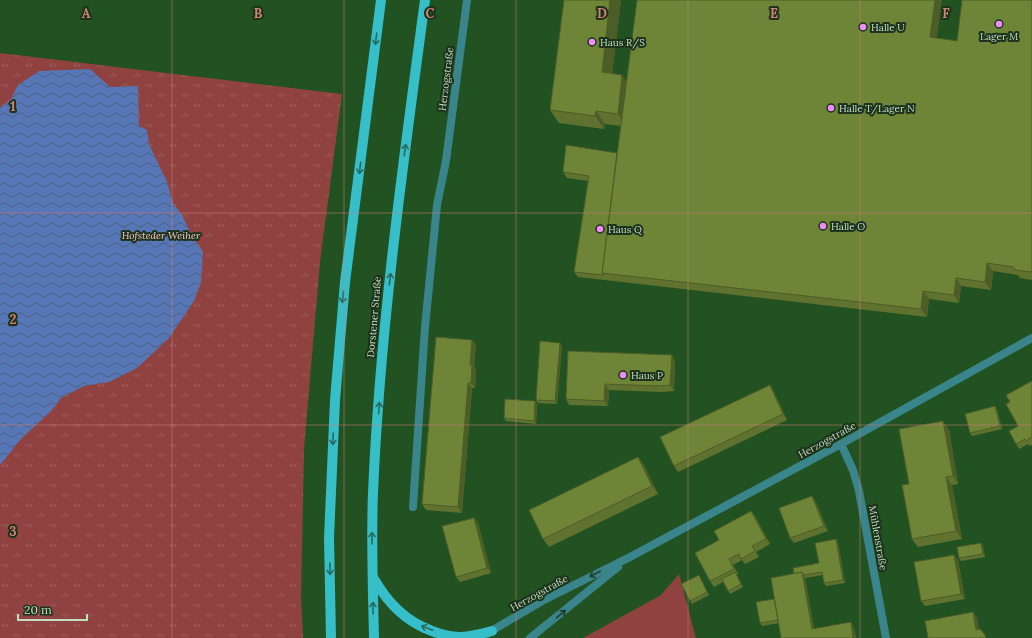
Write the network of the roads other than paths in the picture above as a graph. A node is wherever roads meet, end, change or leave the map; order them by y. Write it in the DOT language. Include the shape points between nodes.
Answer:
graph roads {
  1 [pos="381,0"];
  2 [pos="425,0"];
  3 [pos="467,0"];
  4 [pos="1032,338"];
  5 [pos="841,444"];
  6 [pos="413,507"];
  7 [pos="630,557"];
  8 [pos="373,577"];
  9 [pos="492,631"];
  10 [pos="331,638"];
  11 [pos="374,638"];
  12 [pos="481,638"];
  13 [pos="530,638"];
  14 [pos="886,638"];
  1 -- 10 [label="main road, one-way" via="345,282 335,392 329,538"];
  8 -- 2 [label="main road, Dorstener Straße, one-way" via="373,493 383,339"];
  3 -- 6 [label="street, Herzogstraße" via="446,160 437,205"];
  4 -- 5 [label="street, Herzogstraße"];
  5 -- 7 [label="street, Herzogstraße"];
  5 -- 14 [label="street, Mühlenstraße" via="859,491"];
  7 -- 9 [label="street, Herzogstraße, one-way" via="542,601"];
  13 -- 7 [label="street, Herzogstraße, one-way"];
  9 -- 8 [label="main road, one-way" via="458,637 440,634 414,623 395,608"];
  11 -- 8 [label="main road, Dorstener Straße, one-way"];
  9 -- 12 [label="street, Herzogstraße"];
}
